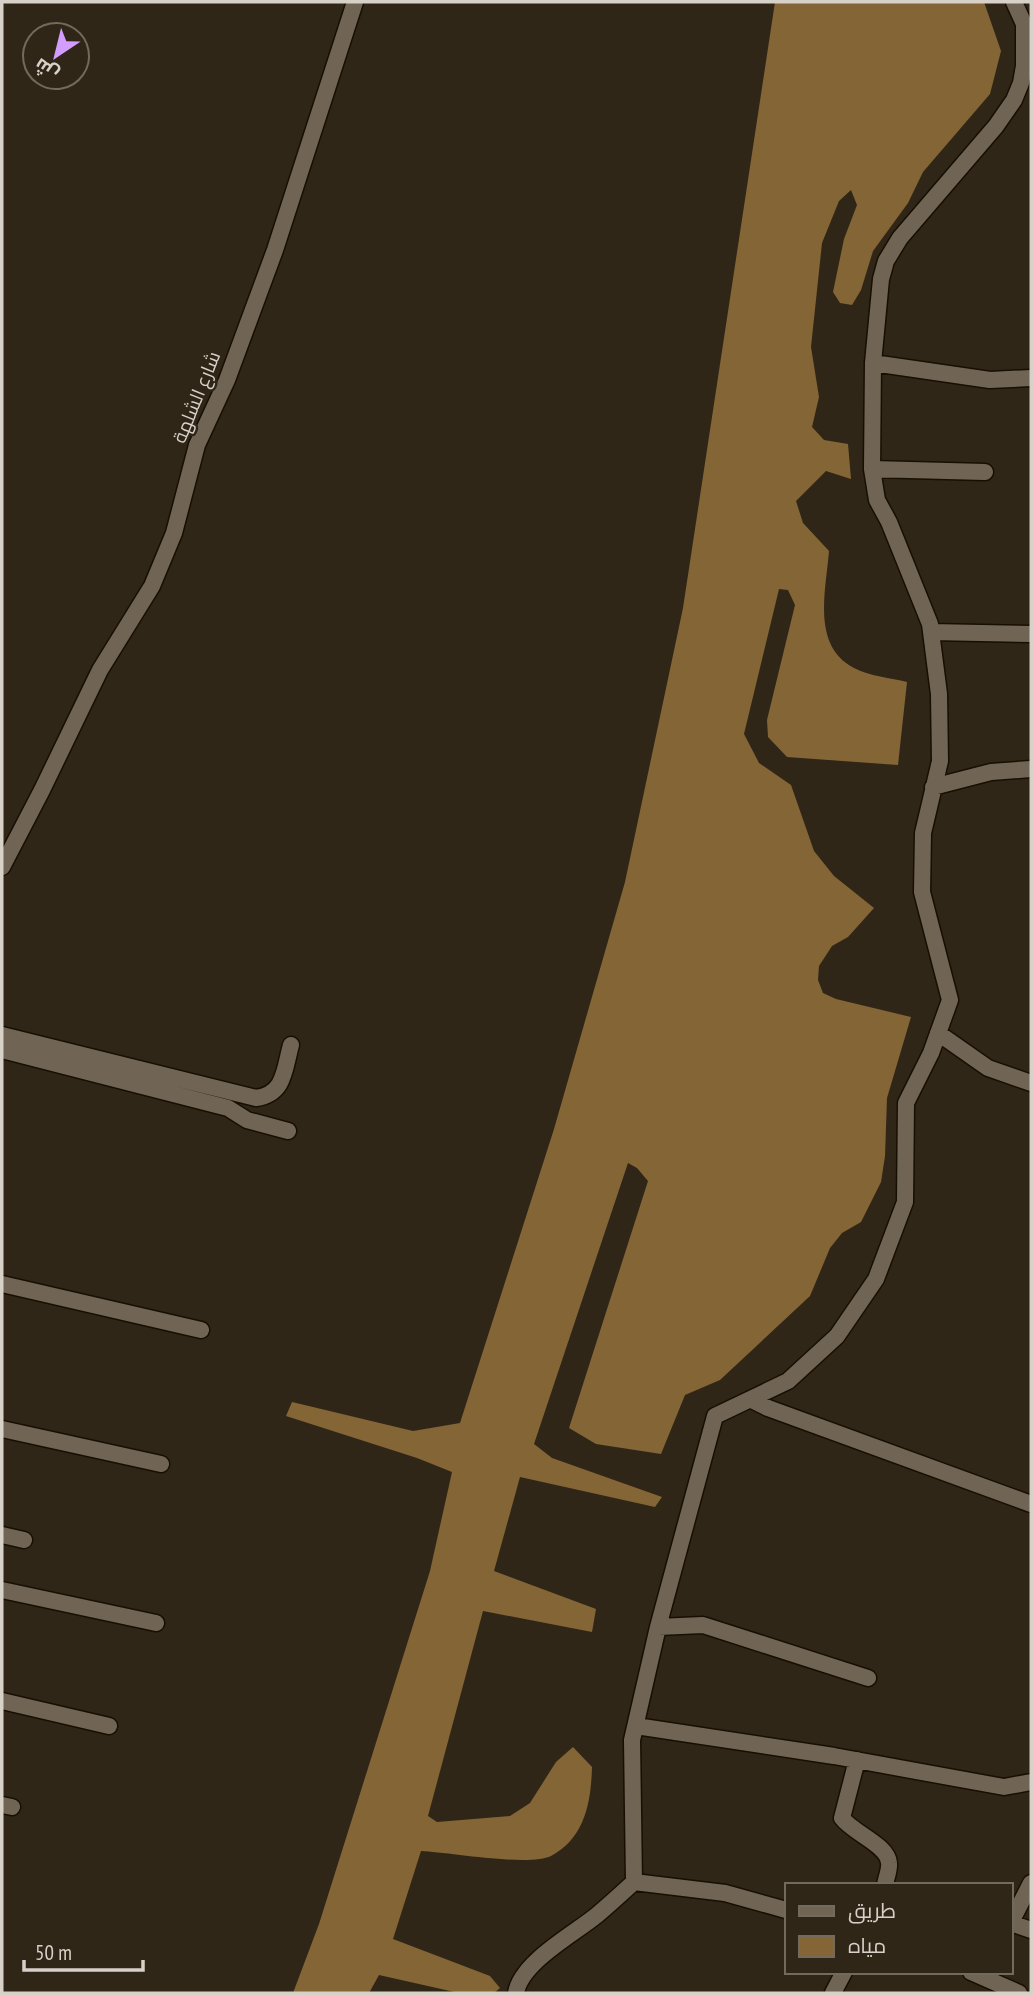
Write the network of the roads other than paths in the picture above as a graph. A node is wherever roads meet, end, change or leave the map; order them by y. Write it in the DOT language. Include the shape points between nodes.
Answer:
graph roads {
  1 [pos="355,2"];
  2 [pos="1014,2"];
  3 [pos="1028,24"];
  4 [pos="873,363"];
  5 [pos="1031,378"];
  6 [pos="872,469"];
  7 [pos="985,472"];
  8 [pos="931,632"];
  9 [pos="1031,634"];
  10 [pos="1031,769"];
  11 [pos="933,787"];
  12 [pos="2,865"];
  13 [pos="938,1033"];
  14 [pos="2,1035"];
  15 [pos="291,1045"];
  16 [pos="2,1050"];
  17 [pos="1031,1083"];
  18 [pos="288,1131"];
  19 [pos="2,1284"];
  20 [pos="201,1330"];
  21 [pos="752,1400"];
  22 [pos="2,1429"];
  23 [pos="161,1464"];
  24 [pos="1031,1504"];
  25 [pos="2,1535"];
  26 [pos="24,1540"];
  27 [pos="2,1590"];
  28 [pos="156,1623"];
  29 [pos="658,1627"];
  30 [pos="868,1678"];
  31 [pos="2,1701"];
  32 [pos="109,1726"];
  33 [pos="636,1726"];
  34 [pos="857,1760"];
  35 [pos="1031,1782"];
  36 [pos="634,1882"];
  37 [pos="1031,1882"];
  38 [pos="885,1883"];
  39 [pos="785,1910"];
  40 [pos="1012,1922"];
  41 [pos="1012,1924"];
  42 [pos="1031,1930"];
  43 [pos="843,1974"];
  44 [pos="976,1974"];
  45 [pos="516,1993"];
  46 [pos="833,1993"];
  47 [pos="1019,1993"];
  1 -- 12 [label="street, شارع الشلهة" via="275,250 227,380 197,445 174,533 152,586 100,670"];
  2 -- 3 [label="street"];
  3 -- 4 [label="street" via="1021,83 1014,100 886,261"];
  4 -- 5 [label="street" via="990,380"];
  4 -- 6 [label="street"];
  6 -- 7 [label="street"];
  6 -- 8 [label="street" via="877,500"];
  8 -- 9 [label="street"];
  8 -- 11 [label="street" via="940,732 940,761"];
  10 -- 11 [label="street" via="991,772"];
  11 -- 13 [label="street" via="923,833 922,892 950,1000"];
  13 -- 17 [label="street" via="988,1068"];
  13 -- 21 [label="street" via="906,1103 905,1202 876,1279 837,1336 788,1381"];
  14 -- 15 [label="street" via="256,1098 269,1096 280,1086"];
  16 -- 18 [label="street" via="228,1108 247,1120"];
  19 -- 20 [label="street"];
  21 -- 24 [label="street"];
  21 -- 29 [label="street" via="715,1416"];
  22 -- 23 [label="street"];
  25 -- 26 [label="street"];
  27 -- 28 [label="street"];
  29 -- 30 [label="street" via="703,1625"];
  29 -- 33 [label="street"];
  31 -- 32 [label="street"];
  33 -- 34 [label="street"];
  33 -- 36 [label="street" via="632,1753"];
  34 -- 35 [label="street" via="1004,1787"];
  34 -- 38 [label="street" via="842,1818 883,1849 890,1862"];
  36 -- 39 [label="street" via="725,1893"];
  36 -- 45 [label="street" via="542,1956 520,1979"];
  37 -- 40 [label="street"];
  41 -- 42 [label="street"];
  43 -- 46 [label="street"];
  44 -- 47 [label="street"];
}
